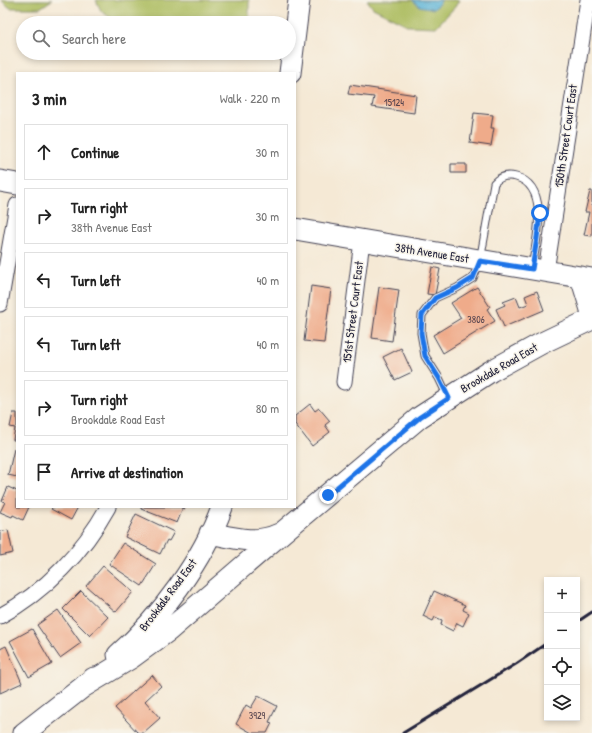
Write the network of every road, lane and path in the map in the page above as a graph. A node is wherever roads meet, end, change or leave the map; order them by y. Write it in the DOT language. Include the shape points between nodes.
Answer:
graph roads {
  1 [pos="299,0"];
  2 [pos="588,0"];
  3 [pos="296,24"];
  4 [pos="292,60"];
  5 [pos="290,72"];
  6 [pos="0,181"];
  7 [pos="16,184"];
  8 [pos="16,209"];
  9 [pos="296,229"];
  10 [pos="362,241"];
  11 [pos="480,261"];
  12 [pos="539,270"];
  13 [pos="587,278"];
  14 [pos="2,280"];
  15 [pos="0,304"];
  16 [pos="592,313"];
  17 [pos="592,319"];
  18 [pos="344,382"];
  19 [pos="449,398"];
  20 [pos="107,508"];
  21 [pos="222,508"];
  22 [pos="283,532"];
  23 [pos="210,534"];
  24 [pos="0,616"];
  25 [pos="83,687"];
  26 [pos="24,733"];
  1 -- 3 [label="main road"];
  2 -- 12 [label="street, 150th Street Court East"];
  4 -- 5 [label="main road"];
  6 -- 7 [label="main road"];
  8 -- 14 [label="street"];
  9 -- 10 [label="main road, 38th Avenue East"];
  10 -- 11 [label="main road, 38th Avenue East"];
  10 -- 18 [label="street, 151st Street Court East"];
  11 -- 12 [label="main road, 38th Avenue East"];
  11 -- 12 [label="lane" via="494,183 503,176 518,177 535,194 538,202"];
  11 -- 19 [label="lane" via="473,278 435,298 422,315 421,333 425,356"];
  12 -- 13 [label="main road, 38th Avenue East"];
  13 -- 16 [label="main road"];
  14 -- 15 [label="street"];
  17 -- 19 [label="main road, Brookdale Road East" via="497,367"];
  19 -- 22 [label="main road, Brookdale Road East" via="420,417"];
  20 -- 24 [label="street" via="87,540 68,563 27,599"];
  21 -- 23 [label="main road"];
  22 -- 23 [label="main road, Brookdale Road East" via="268,539 255,541"];
  22 -- 25 [label="main road, Brookdale Road East" via="168,631 131,658"];
  23 -- 25 [label="main road, Brookdale Road East" via="184,578 163,606 130,645"];
  25 -- 26 [label="main road, Brookdale Road East"];
}
